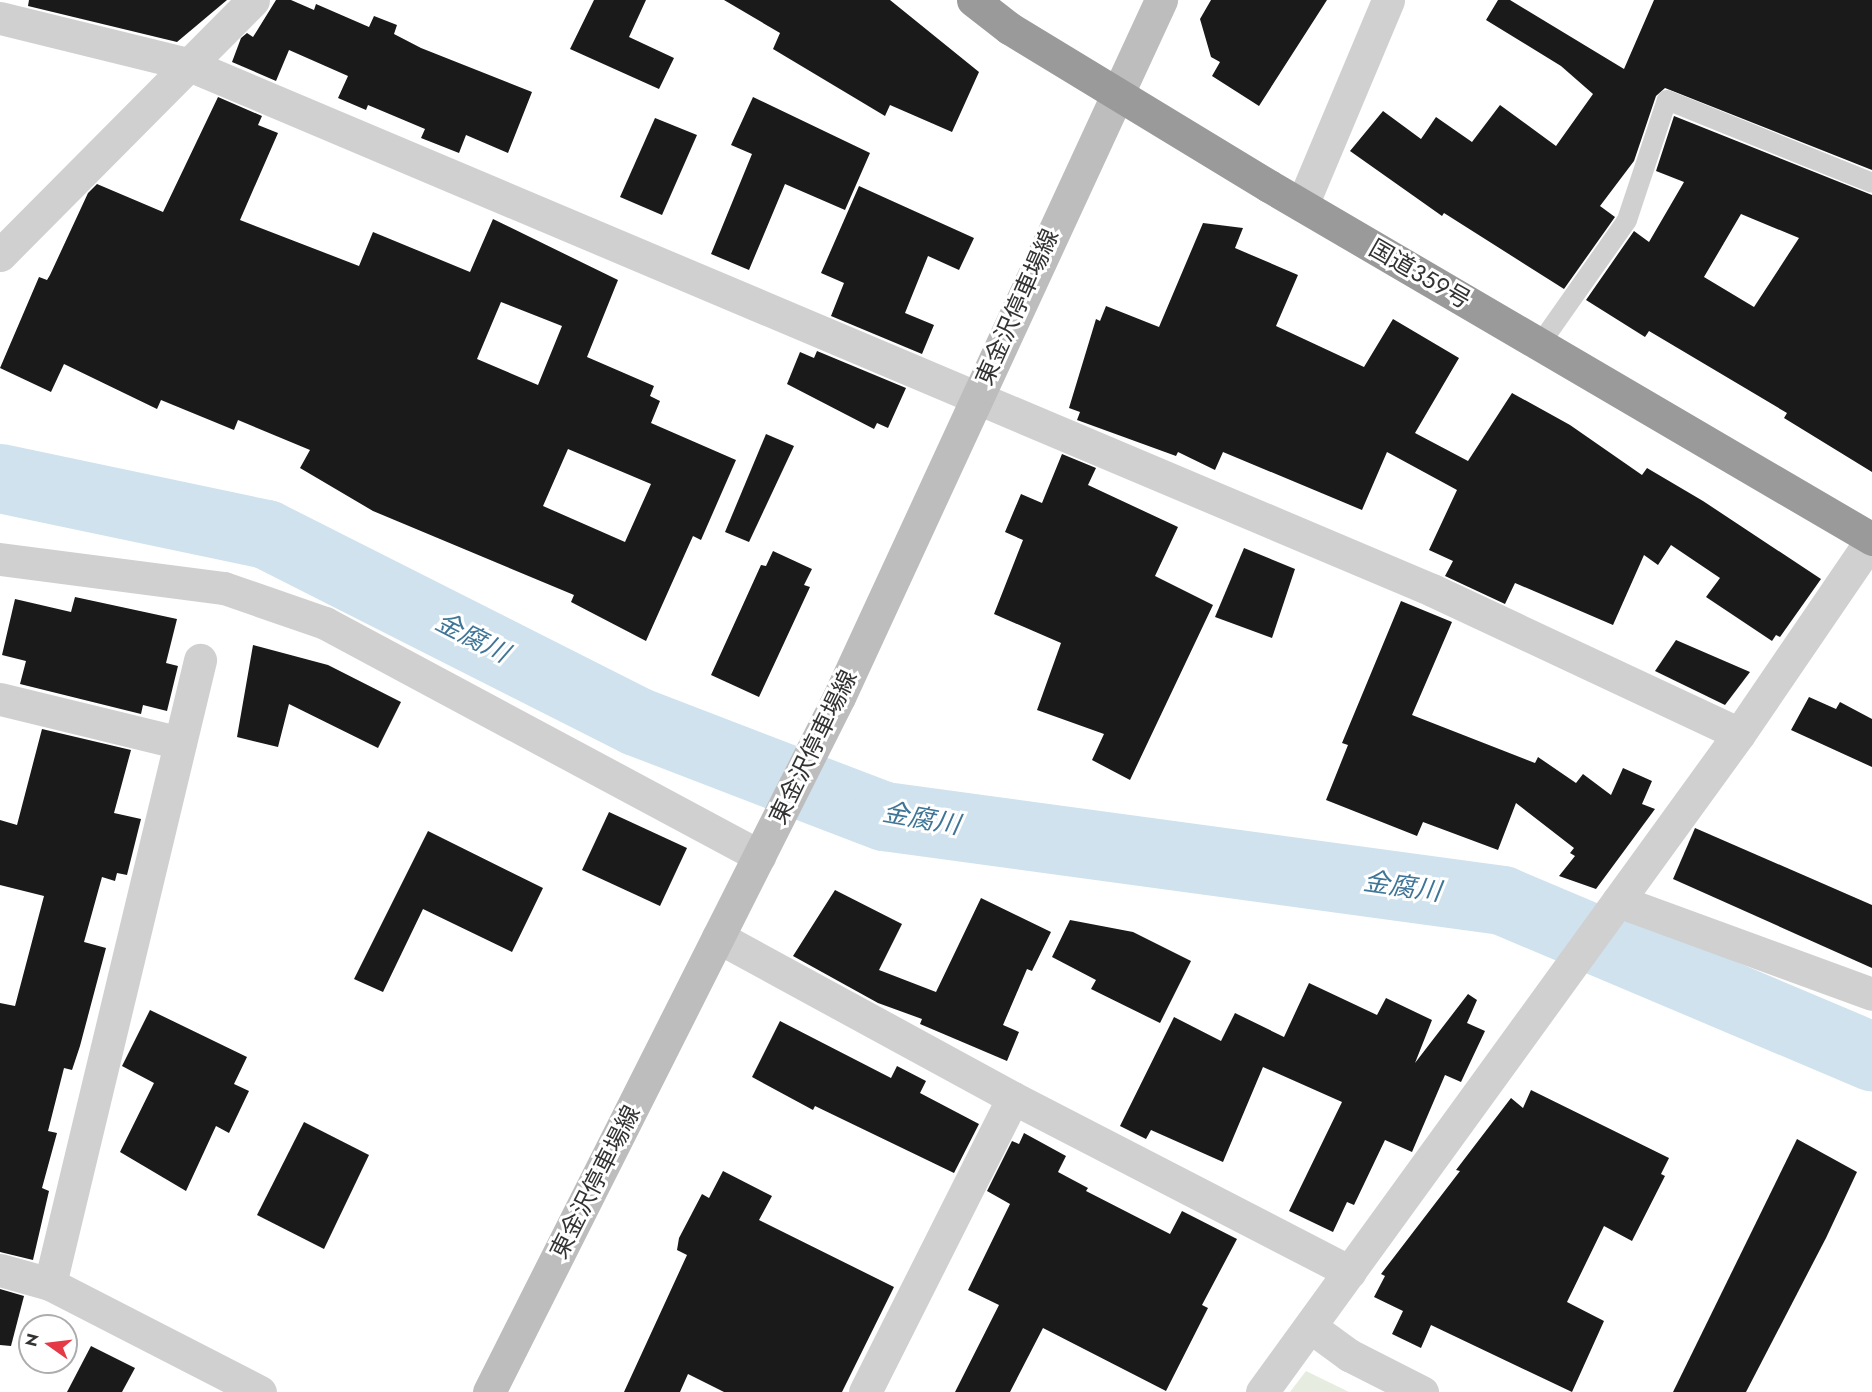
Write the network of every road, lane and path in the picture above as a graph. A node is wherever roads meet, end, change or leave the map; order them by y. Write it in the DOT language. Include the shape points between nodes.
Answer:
graph roads {
  1 [pos="253,0"];
  2 [pos="1161,0"];
  3 [pos="1388,0"];
  4 [pos="986,4"];
  5 [pos="0,18"];
  6 [pos="187,64"];
  7 [pos="1115,92"];
  8 [pos="1872,183"];
  9 [pos="1302,205"];
  10 [pos="0,255"];
  11 [pos="1540,344"];
  12 [pos="977,395"];
  13 [pos="1872,539"];
  14 [pos="0,559"];
  15 [pos="200,660"];
  16 [pos="0,699"];
  17 [pos="1738,734"];
  18 [pos="180,743"];
  19 [pos="765,846"];
  20 [pos="1615,905"];
  21 [pos="718,937"];
  22 [pos="1872,994"];
  23 [pos="1013,1098"];
  24 [pos="0,1270"];
  25 [pos="1350,1272"];
  26 [pos="50,1284"];
  27 [pos="1312,1328"];
  28 [pos="260,1392"];
  29 [pos="489,1392"];
  30 [pos="865,1392"];
  31 [pos="1262,1392"];
  32 [pos="1422,1392"];
  1 -- 6 [label="street"];
  2 -- 7 [label="main road, 東金沢停車場線"];
  3 -- 9 [label="street"];
  4 -- 7 [label="highway, 国道359号"];
  5 -- 6 [label="street"];
  6 -- 10 [label="street"];
  6 -- 12 [label="street"];
  7 -- 9 [label="highway, 国道359号"];
  7 -- 12 [label="main road, 東金沢停車場線"];
  8 -- 11 [label="lane" via="1667,100 1627,220"];
  9 -- 11 [label="highway, 国道359号"];
  11 -- 13 [label="highway, 国道359号"];
  12 -- 17 [label="street" via="1432,590"];
  12 -- 19 [label="main road, 東金沢停車場線"];
  13 -- 17 [label="street"];
  14 -- 19 [label="street" via="224,588 325,623"];
  15 -- 18 [label="street"];
  16 -- 18 [label="street"];
  17 -- 20 [label="street"];
  18 -- 26 [label="street"];
  19 -- 21 [label="main road, 東金沢停車場線"];
  20 -- 22 [label="street"];
  20 -- 25 [label="street"];
  21 -- 23 [label="street"];
  21 -- 29 [label="main road, 東金沢停車場線"];
  23 -- 25 [label="street"];
  23 -- 30 [label="street"];
  24 -- 26 [label="street"];
  25 -- 27 [label="street"];
  26 -- 28 [label="street"];
  27 -- 31 [label="street"];
  27 -- 32 [label="street" via="1349,1355"];
}
